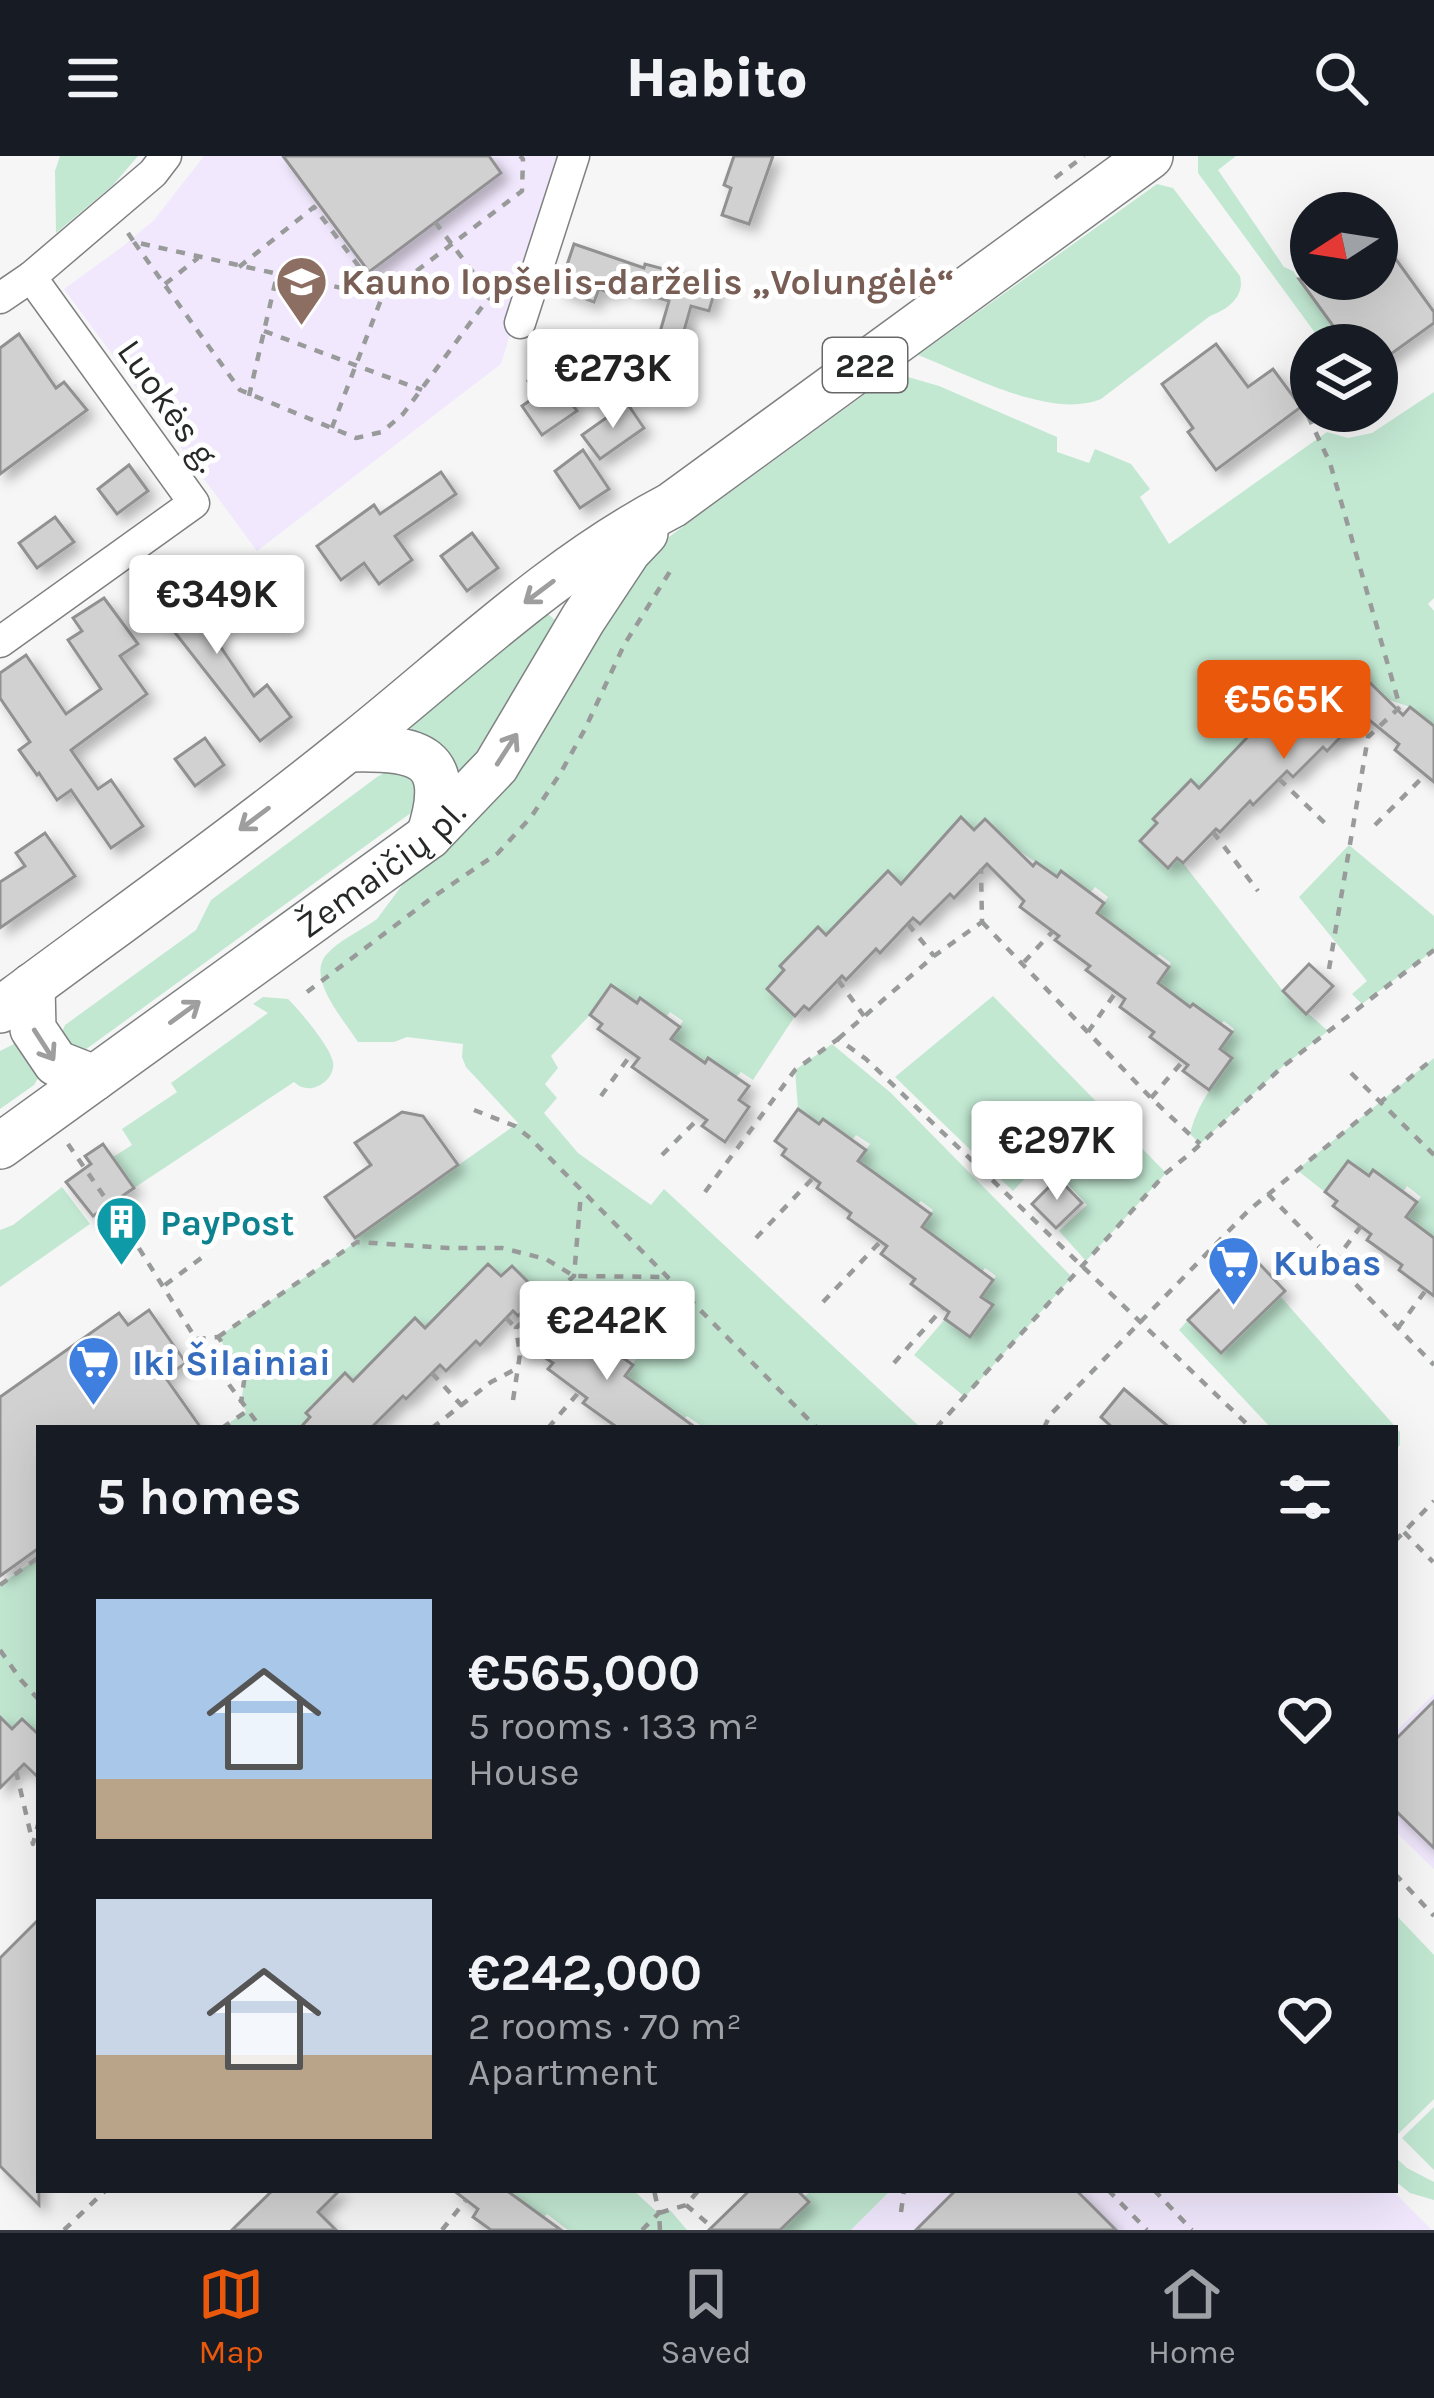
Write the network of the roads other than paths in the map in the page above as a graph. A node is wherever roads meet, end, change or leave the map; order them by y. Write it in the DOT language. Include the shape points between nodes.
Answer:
graph roads {
  1 [pos="166,156"];
  2 [pos="574,156"];
  3 [pos="1150,156"];
  4 [pos="31,277"];
  5 [pos="0,298"];
  6 [pos="520,323"];
  7 [pos="672,505"];
  8 [pos="0,642"];
  9 [pos="348,749"];
  10 [pos="428,836"];
  11 [pos="16,998"];
  12 [pos="94,1078"];
  13 [pos="0,1146"];
  1 -- 4 [label="street"];
  2 -- 6 [label="street"];
  3 -- 7 [label="main road, Žemaičių pl. / 222"];
  4 -- 5 [label="street"];
  4 -- 8 [label="street, Luokės g." via="194,502"];
  7 -- 9 [label="main road, Žemaičių pl. / 222, one-way" via="608,540"];
  10 -- 7 [label="main road, Žemaičių pl. / 222, one-way" via="496,766 628,551"];
  9 -- 10 [label="main road" via="401,749 430,766 438,808"];
  9 -- 11 [label="main road, Žemaičių pl. / 222, one-way"];
  12 -- 10 [label="main road, Žemaičių pl. / 222, one-way"];
  11 -- 12 [label="main road, one-way" via="56,1063"];
  12 -- 13 [label="main road, Žemaičių pl. / 222"];
}
